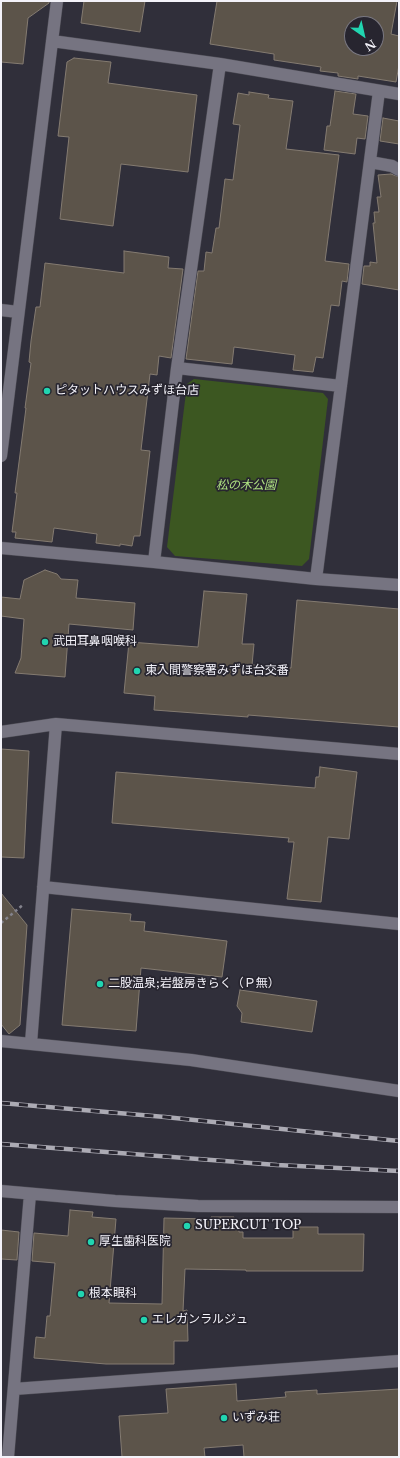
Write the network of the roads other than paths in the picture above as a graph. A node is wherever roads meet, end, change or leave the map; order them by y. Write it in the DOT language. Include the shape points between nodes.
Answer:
graph roads {
  1 [pos="57,1"];
  2 [pos="52,41"];
  3 [pos="220,64"];
  4 [pos="379,91"];
  5 [pos="399,94"];
  6 [pos="370,162"];
  7 [pos="399,170"];
  8 [pos="1,310"];
  9 [pos="18,312"];
  10 [pos="178,368"];
  11 [pos="341,386"];
  12 [pos="1,456"];
  13 [pos="1,548"];
  14 [pos="154,562"];
  15 [pos="316,579"];
  16 [pos="399,585"];
  17 [pos="56,724"];
  18 [pos="1,732"];
  19 [pos="399,754"];
  20 [pos="43,887"];
  21 [pos="399,924"];
  22 [pos="1,1041"];
  23 [pos="30,1043"];
  24 [pos="399,1091"];
  25 [pos="1,1192"];
  26 [pos="30,1194"];
  27 [pos="399,1208"];
  28 [pos="399,1361"];
  29 [pos="14,1389"];
  30 [pos="8,1457"];
  1 -- 2 [label="street"];
  2 -- 3 [label="street"];
  2 -- 9 [label="street"];
  3 -- 4 [label="street"];
  3 -- 10 [label="street"];
  4 -- 5 [label="street"];
  4 -- 6 [label="street"];
  6 -- 7 [label="street"];
  6 -- 11 [label="street"];
  8 -- 9 [label="street"];
  9 -- 12 [label="street"];
  10 -- 11 [label="street"];
  10 -- 14 [label="street"];
  11 -- 15 [label="street"];
  13 -- 14 [label="street"];
  14 -- 15 [label="street"];
  15 -- 16 [label="street"];
  17 -- 18 [label="street"];
  17 -- 19 [label="street"];
  17 -- 20 [label="street"];
  20 -- 21 [label="street"];
  20 -- 23 [label="street"];
  22 -- 23 [label="street"];
  23 -- 24 [label="street" via="191,1060"];
  25 -- 26 [label="street"];
  26 -- 27 [label="street" via="198,1206"];
  26 -- 29 [label="street"];
  28 -- 29 [label="street"];
  29 -- 30 [label="street"];
}
